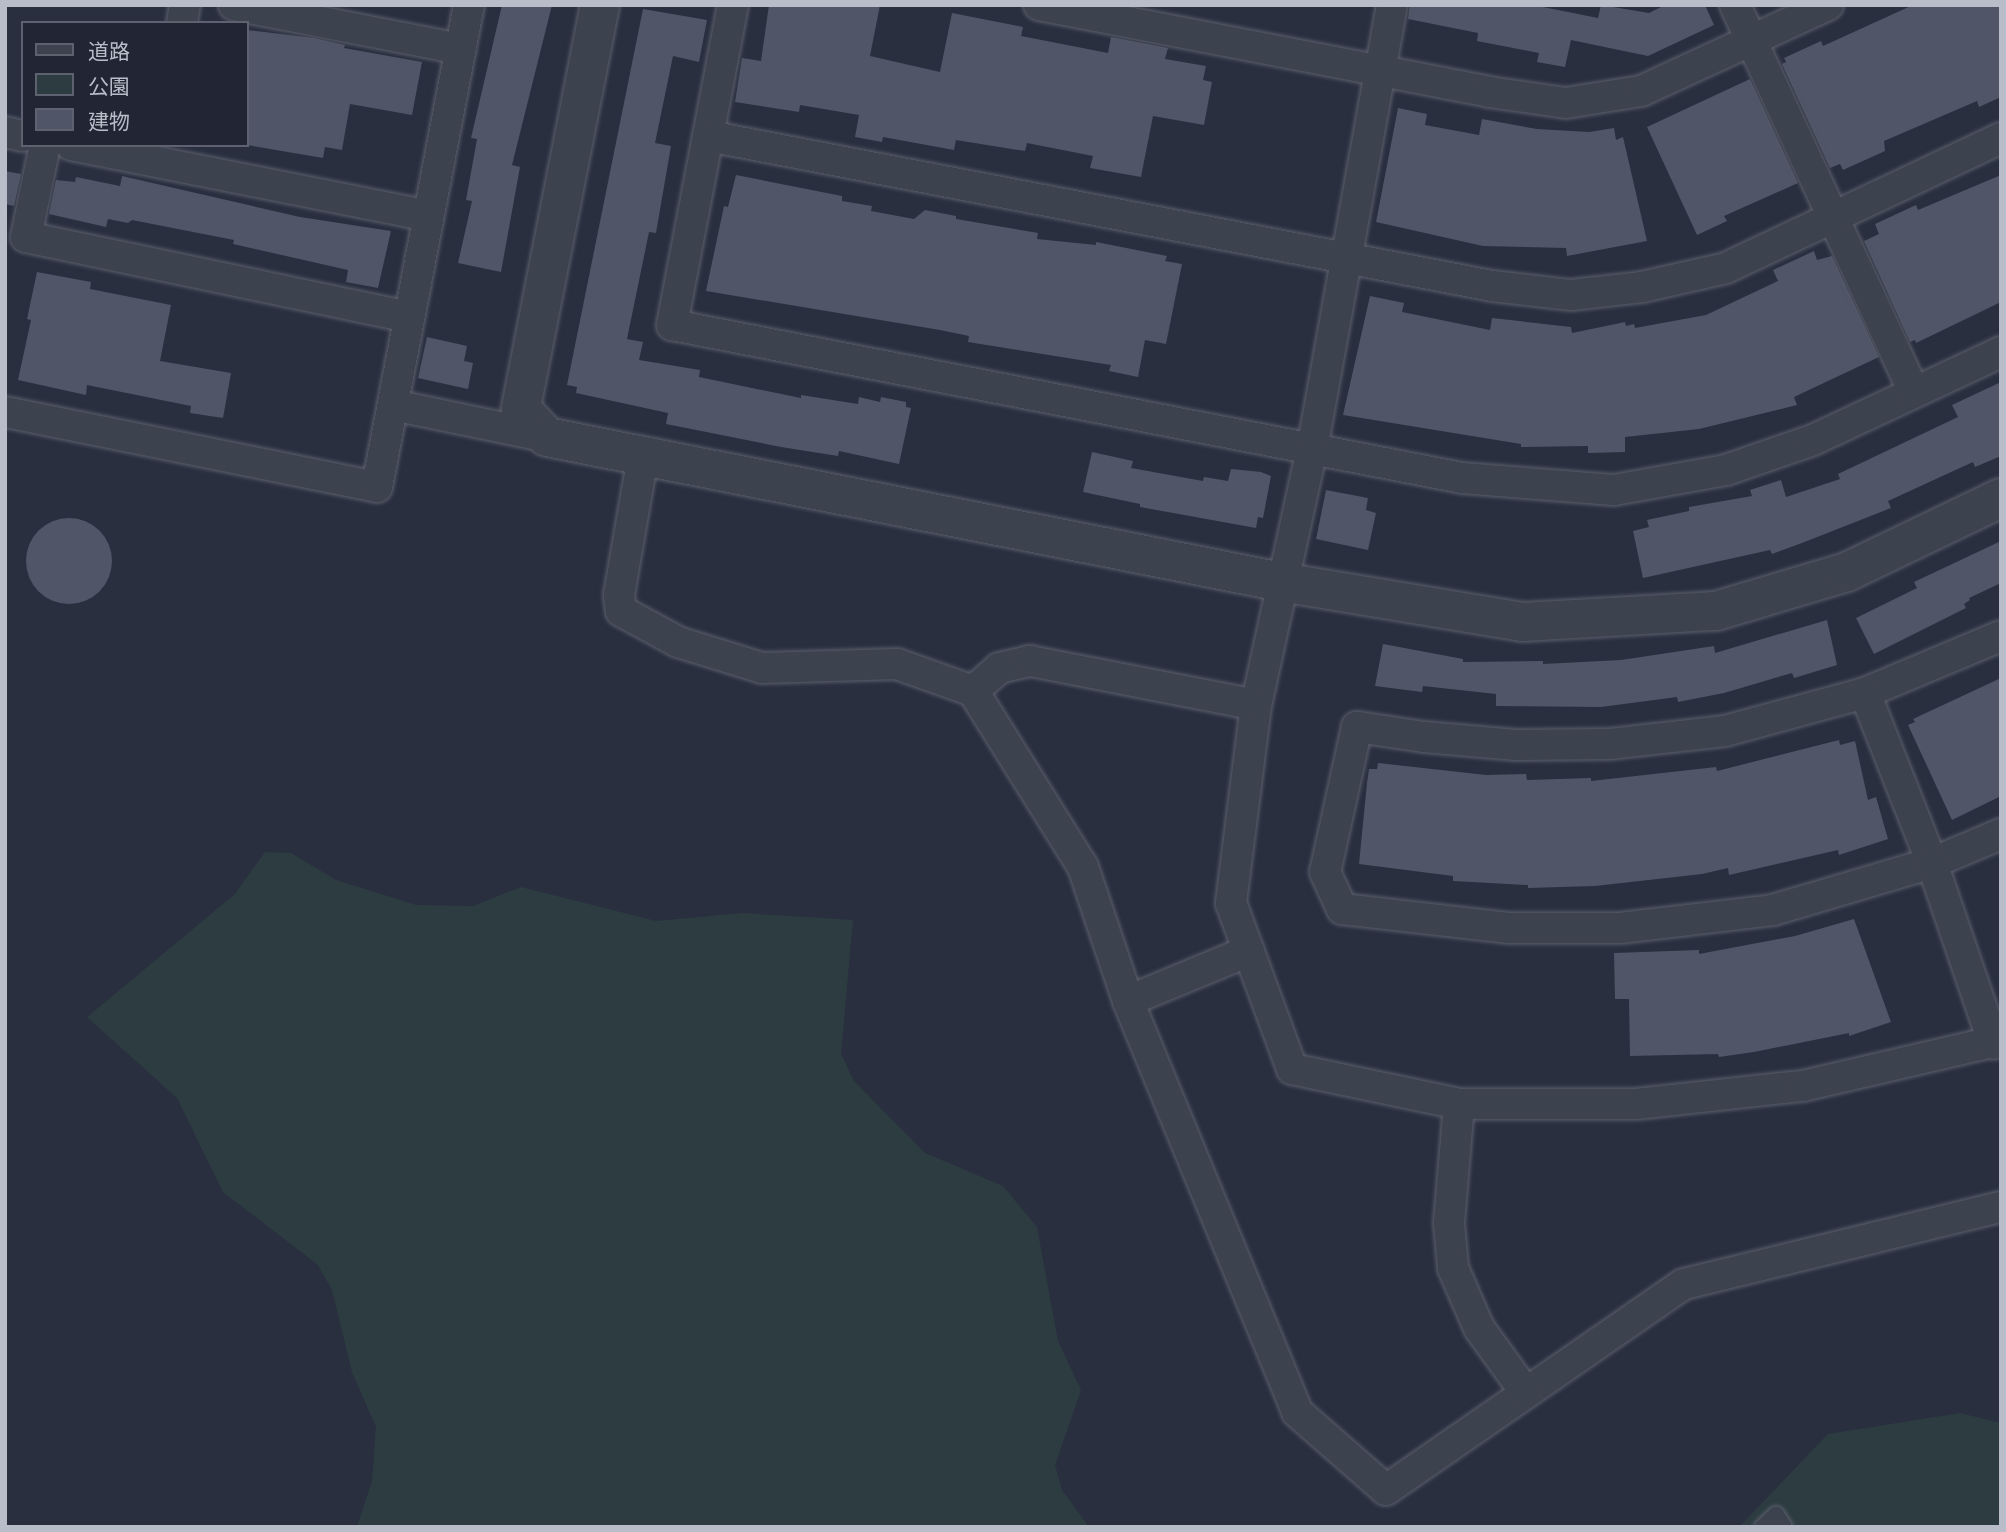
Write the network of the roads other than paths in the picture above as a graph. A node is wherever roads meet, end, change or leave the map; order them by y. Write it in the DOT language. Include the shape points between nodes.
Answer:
graph roads {
  1 [pos="234,5"];
  2 [pos="469,5"];
  3 [pos="600,5"];
  4 [pos="733,5"];
  5 [pos="1039,5"];
  6 [pos="1392,5"];
  7 [pos="1735,5"];
  8 [pos="1828,5"];
  9 [pos="1751,41"];
  10 [pos="460,49"];
  11 [pos="1380,71"];
  12 [pos="708,136"];
  13 [pos="2001,138"];
  14 [pos="45,147"];
  15 [pos="92,147"];
  16 [pos="153,153"];
  17 [pos="428,216"];
  18 [pos="1833,217"];
  19 [pos="1346,258"];
  20 [pos="410,317"];
  21 [pos="2001,352"];
  22 [pos="1914,393"];
  23 [pos="393,405"];
  24 [pos="5,412"];
  25 [pos="547,437"];
  26 [pos="1312,449"];
  27 [pos="643,456"];
  28 [pos="2001,498"];
  29 [pos="1281,582"];
  30 [pos="2001,636"];
  31 [pos="973,691"];
  32 [pos="1866,693"];
  33 [pos="1256,705"];
  34 [pos="2001,834"];
  35 [pos="1932,863"];
  36 [pos="1249,951"];
  37 [pos="1128,1001"];
  38 [pos="1997,1042"];
  39 [pos="1459,1104"];
  40 [pos="2001,1207"];
  41 [pos="1526,1393"];
  42 [pos="1763,1527"];
  43 [pos="1784,1527"];
  1 -- 10 [label="street"];
  2 -- 10 [label="street"];
  3 -- 25 [label="street" via="521,409"];
  4 -- 12 [label="street"];
  5 -- 11 [label="street"];
  6 -- 11 [label="street"];
  7 -- 9 [label="street"];
  8 -- 9 [label="street"];
  9 -- 11 [label="street" via="1642,91 1566,103"];
  9 -- 18 [label="street"];
  10 -- 17 [label="street"];
  11 -- 19 [label="street"];
  12 -- 19 [label="street"];
  12 -- 26 [label="street" via="673,325"];
  13 -- 18 [label="street"];
  14 -- 20 [label="street" via="26,237"];
  15 -- 16 [label="street"];
  16 -- 17 [label="street"];
  17 -- 20 [label="street"];
  18 -- 19 [label="street" via="1726,268 1642,287 1571,295 1492,286"];
  18 -- 22 [label="street"];
  19 -- 26 [label="street"];
  20 -- 23 [label="street"];
  21 -- 22 [label="street"];
  22 -- 26 [label="street" via="1814,440 1726,470 1614,491 1462,478"];
  23 -- 24 [label="street" via="377,487"];
  23 -- 25 [label="street"];
  25 -- 27 [label="street"];
  26 -- 29 [label="street"];
  27 -- 29 [label="street"];
  27 -- 31 [label="street" via="619,595 621,611 678,642 762,668 897,664"];
  28 -- 29 [label="street" via="1847,572 1716,611 1523,622"];
  29 -- 33 [label="street"];
  30 -- 32 [label="street"];
  31 -- 33 [label="street" via="999,668 1030,661"];
  31 -- 37 [label="street" via="1083,867"];
  32 -- 35 [label="street"];
  32 -- 35 [label="street" via="1725,731 1609,744 1516,745 1357,727 1325,872 1342,909 1508,928 1620,928 1773,910"];
  33 -- 36 [label="street" via="1231,903"];
  34 -- 35 [label="street"];
  35 -- 38 [label="street"];
  36 -- 37 [label="street"];
  36 -- 39 [label="street" via="1292,1069"];
  37 -- 41 [label="street" via="1297,1412 1386,1490"];
  38 -- 39 [label="street" via="1777,1088 1636,1104"];
  39 -- 41 [label="street" via="1449,1223 1453,1268 1479,1328"];
  40 -- 41 [label="street" via="1684,1284"];
  42 -- 43 [label="lane" via="1776,1515"];
}
